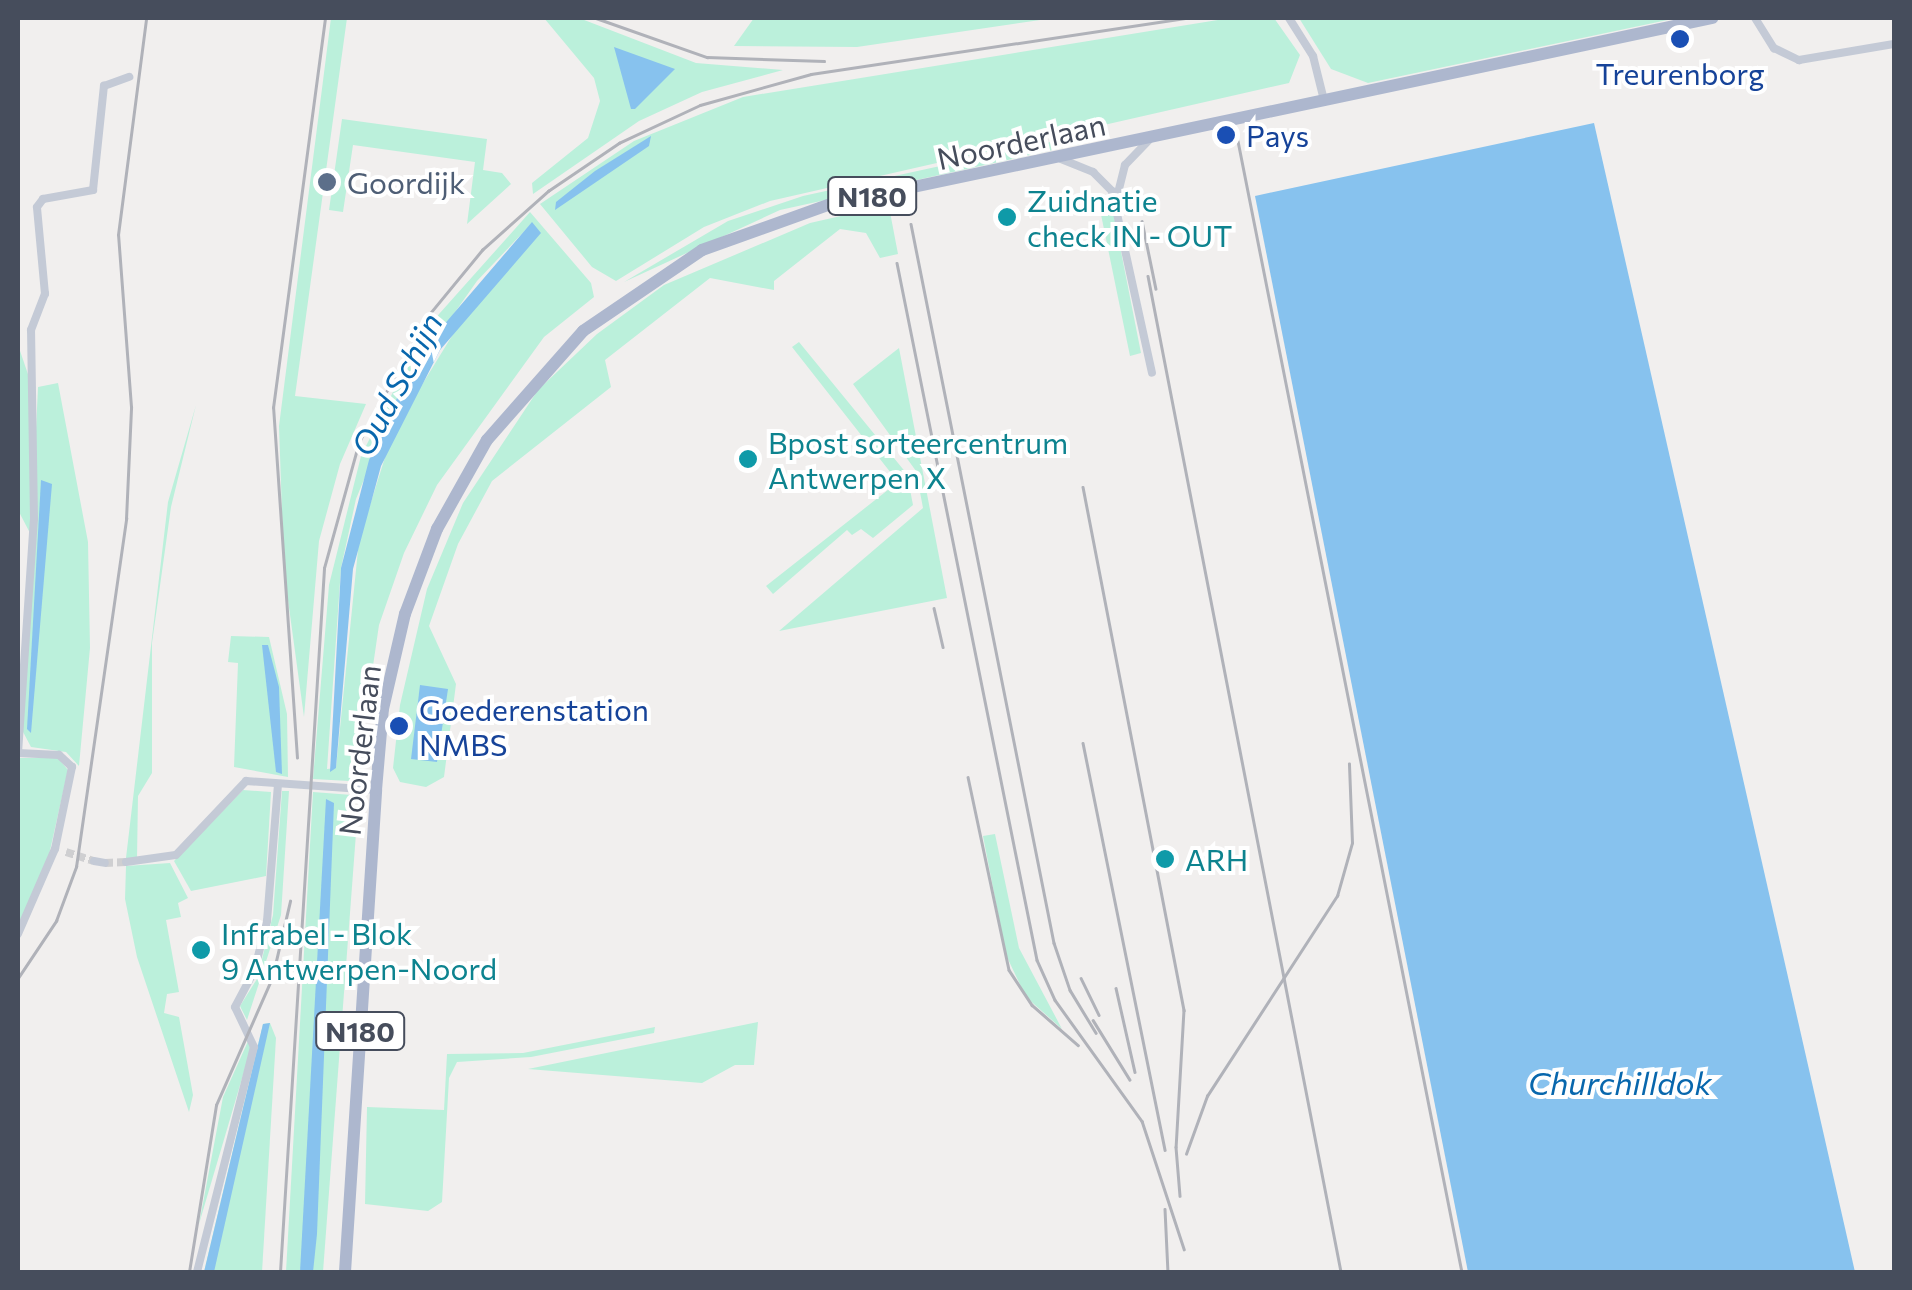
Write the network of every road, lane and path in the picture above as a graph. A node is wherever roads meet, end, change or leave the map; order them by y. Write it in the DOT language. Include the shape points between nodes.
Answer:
graph roads {
  1 [pos="1289,18"];
  2 [pos="1712,18"];
  3 [pos="1755,18"];
  4 [pos="1894,44"];
  5 [pos="128,77"];
  6 [pos="1324,101"];
  7 [pos="1149,140"];
  8 [pos="1062,158"];
  9 [pos="1118,207"];
  10 [pos="1152,373"];
  11 [pos="278,785"];
  12 [pos="376,790"];
  13 [pos="55,849"];
  14 [pos="66,852"];
  15 [pos="94,861"];
  16 [pos="126,862"];
  17 [pos="105,863"];
  18 [pos="18,934"];
  19 [pos="197,1272"];
  20 [pos="346,1272"];
  1 -- 6 [label="street" via="1313,56"];
  2 -- 6 [label="main road, Noorderlaan / N180"];
  3 -- 4 [label="street" via="1774,48 1799,60"];
  5 -- 13 [label="street" via="104,86 93,190 43,199 37,206 45,294 31,324 34,519 18,753 70,762"];
  6 -- 7 [label="main road, Noorderlaan / N180"];
  7 -- 8 [label="main road, Noorderlaan / N180"];
  7 -- 9 [label="street" via="1125,165"];
  8 -- 9 [label="street" via="1104,181"];
  8 -- 12 [label="main road, Noorderlaan / N180" via="828,205 746,230 665,270 583,331 514,402 437,529 393,662"];
  9 -- 10 [label="street"];
  11 -- 12 [label="street"];
  11 -- 16 [label="street" via="246,781 176,855"];
  11 -- 19 [label="street" via="267,921 252,978 235,1003 254,1047"];
  12 -- 20 [label="main road, Noorderlaan / N180"];
  13 -- 14 [label="street"];
  13 -- 18 [label="street"];
  15 -- 17 [label="street"];
}
